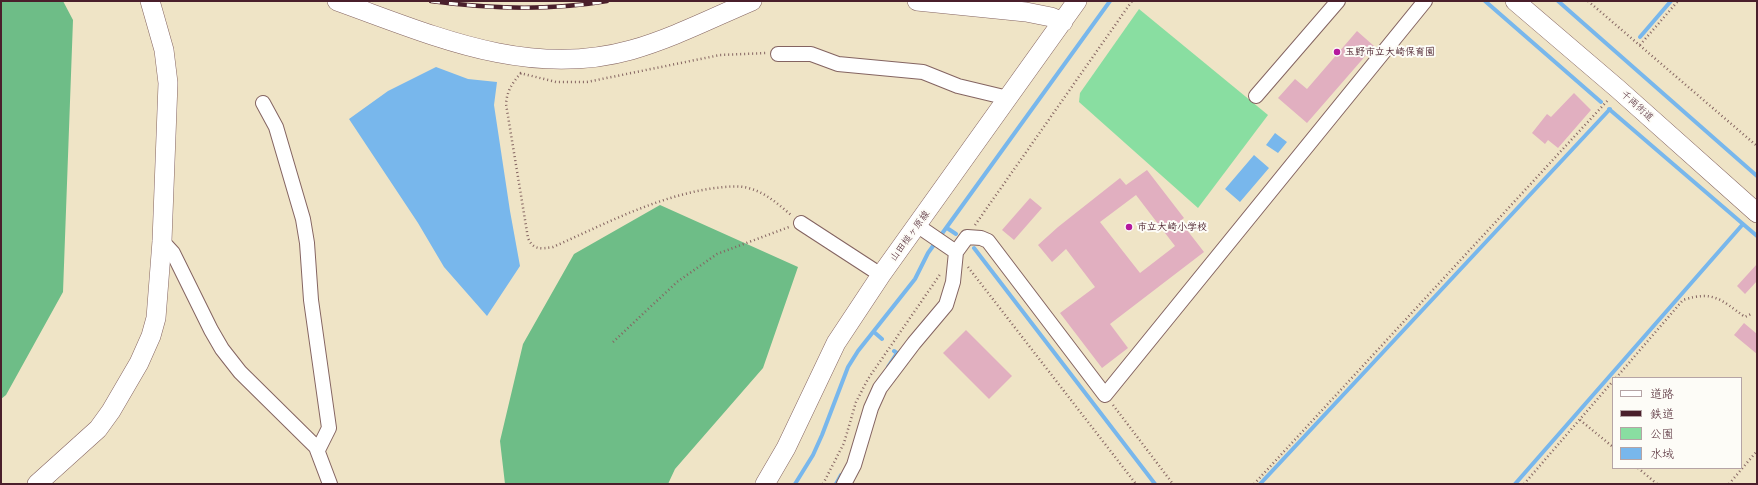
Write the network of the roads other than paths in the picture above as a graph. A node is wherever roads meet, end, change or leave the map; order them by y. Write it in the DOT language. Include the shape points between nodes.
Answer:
graph roads {
  1 [pos="150,1"];
  2 [pos="337,1"];
  3 [pos="752,1"];
  4 [pos="917,1"];
  5 [pos="1077,1"];
  6 [pos="1338,1"];
  7 [pos="1425,1"];
  8 [pos="1515,1"];
  9 [pos="1063,22"];
  10 [pos="778,54"];
  11 [pos="1256,96"];
  12 [pos="1008,98"];
  13 [pos="262,103"];
  14 [pos="1757,213"];
  15 [pos="801,223"];
  16 [pos="918,226"];
  17 [pos="162,241"];
  18 [pos="952,250"];
  19 [pos="881,275"];
  20 [pos="318,450"];
  21 [pos="37,484"];
  22 [pos="330,484"];
  23 [pos="765,484"];
  24 [pos="844,484"];
  1 -- 17 [label="street" via="164,50 168,83"];
  2 -- 3 [label="street" via="467,47 536,59 604,56 654,43"];
  4 -- 9 [label="street" via="1026,12"];
  5 -- 9 [label="street, 山田槌ヶ原線"];
  6 -- 11 [label="street"];
  7 -- 18 [label="street" via="1105,395 988,241 967,237"];
  8 -- 14 [label="street, 千両街道"];
  9 -- 12 [label="street, 山田槌ヶ原線"];
  10 -- 12 [label="street" via="811,54 838,64 923,72 958,86"];
  12 -- 16 [label="street, 山田槌ヶ原線"];
  13 -- 20 [label="street" via="276,126 301,212 307,243 311,300 328,428"];
  15 -- 19 [label="street"];
  16 -- 18 [label="street"];
  16 -- 19 [label="street, 山田槌ヶ原線"];
  17 -- 20 [label="street" via="173,254 222,349 240,372"];
  17 -- 21 [label="street" via="156,318 139,363 98,429"];
  18 -- 24 [label="street" via="953,282 946,305 880,388 871,408 854,465"];
  19 -- 23 [label="street, 山田槌ヶ原線" via="836,343 786,448"];
  20 -- 22 [label="street"];
}
